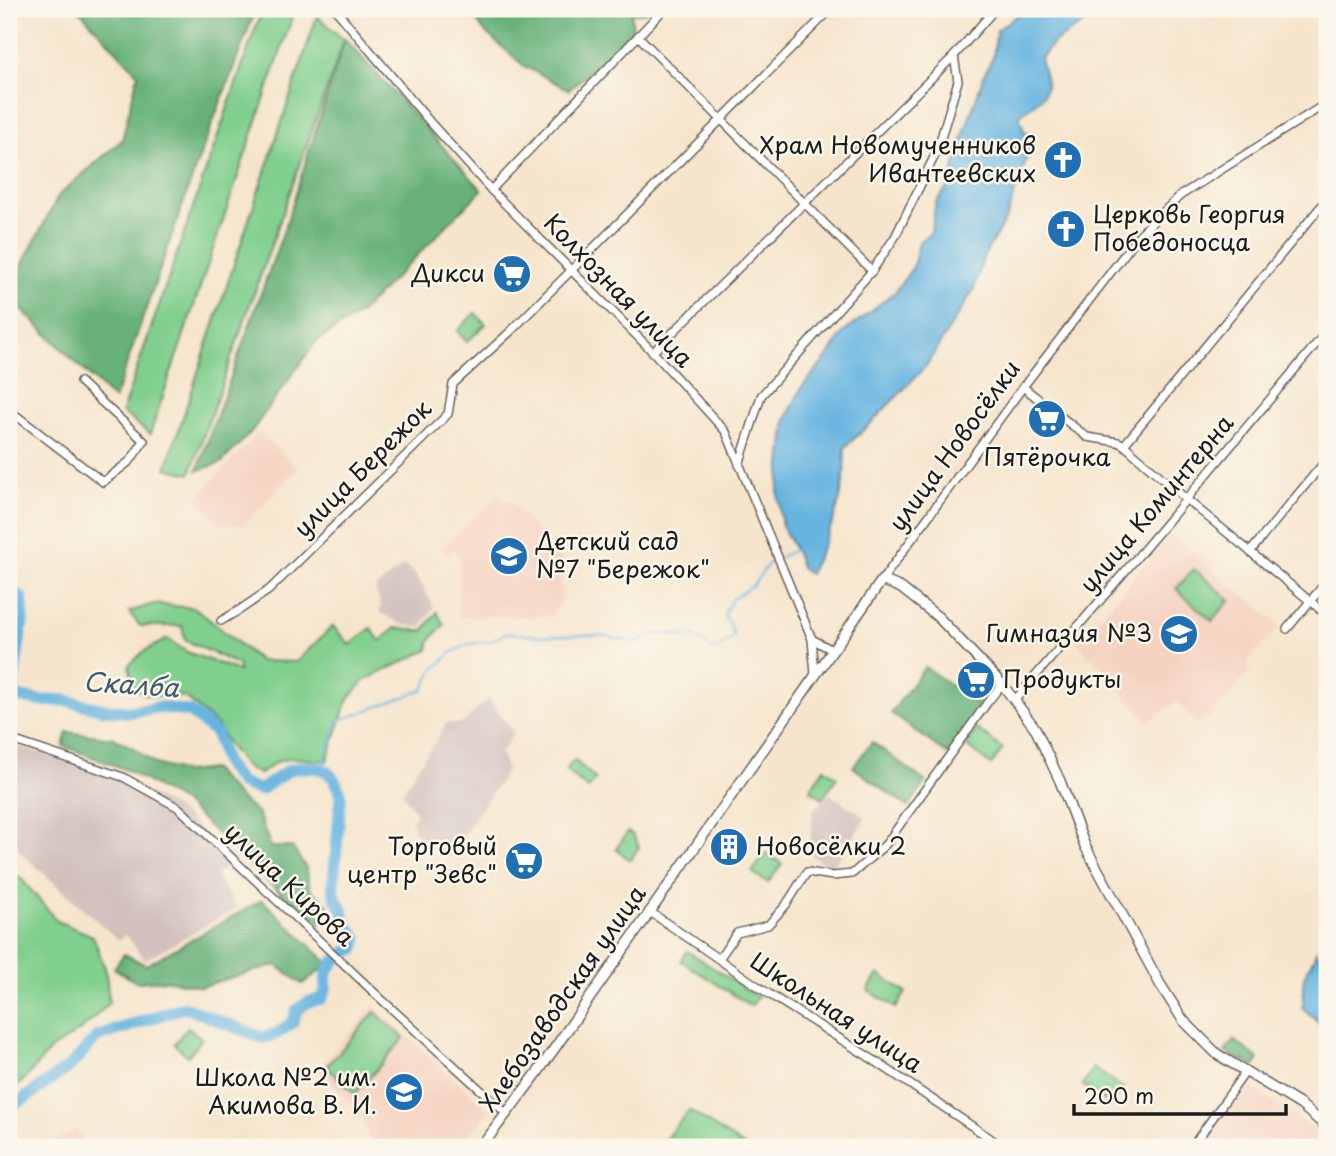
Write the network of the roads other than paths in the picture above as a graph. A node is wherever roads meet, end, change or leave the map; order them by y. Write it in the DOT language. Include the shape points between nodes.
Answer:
graph roads {
  1 [pos="335,9"];
  2 [pos="664,9"];
  3 [pos="831,9"];
  4 [pos="995,9"];
  5 [pos="638,36"];
  6 [pos="954,56"];
  7 [pos="1327,103"];
  8 [pos="722,120"];
  9 [pos="491,190"];
  10 [pos="1327,199"];
  11 [pos="805,203"];
  12 [pos="572,271"];
  13 [pos="872,271"];
  14 [pos="1327,331"];
  15 [pos="653,352"];
  16 [pos="80,382"];
  17 [pos="1023,387"];
  18 [pos="9,410"];
  19 [pos="1124,445"];
  20 [pos="1327,458"];
  21 [pos="739,465"];
  22 [pos="1186,499"];
  23 [pos="1250,552"];
  24 [pos="882,580"];
  25 [pos="1327,582"];
  26 [pos="1310,602"];
  27 [pos="1327,615"];
  28 [pos="221,621"];
  29 [pos="1287,629"];
  30 [pos="812,639"];
  31 [pos="832,650"];
  32 [pos="815,674"];
  33 [pos="1002,684"];
  34 [pos="1014,700"];
  35 [pos="9,740"];
  36 [pos="676,873"];
  37 [pos="649,911"];
  38 [pos="719,959"];
  39 [pos="1246,1071"];
  40 [pos="507,1114"];
  41 [pos="1327,1127"];
  42 [pos="481,1147"];
  43 [pos="1003,1147"];
  44 [pos="1192,1147"];
  1 -- 9 [label="street, Колхозная улица"];
  2 -- 5 [label="street"];
  3 -- 8 [label="street, улица Бережок"];
  4 -- 6 [label="street"];
  5 -- 8 [label="street"];
  5 -- 9 [label="street"];
  6 -- 11 [label="street"];
  6 -- 13 [label="street" via="958,81 937,151 895,237"];
  7 -- 17 [label="street, улица Новосёлки" via="1181,195 1155,218"];
  8 -- 11 [label="street"];
  8 -- 12 [label="street, улица Бережок"];
  9 -- 12 [label="street, Колхозная улица"];
  10 -- 19 [label="street"];
  11 -- 13 [label="street"];
  11 -- 15 [label="street"];
  12 -- 15 [label="street, Колхозная улица"];
  12 -- 28 [label="street, улица Бережок" via="453,384 448,414 269,590"];
  13 -- 21 [label="street" via="761,396"];
  14 -- 22 [label="street, улица Коминтерна"];
  15 -- 21 [label="street, Колхозная улица" via="726,432"];
  16 -- 18 [label="street" via="144,441 130,461 103,482"];
  17 -- 19 [label="street" via="1087,437"];
  17 -- 24 [label="street, улица Новосёлки"];
  19 -- 22 [label="street"];
  20 -- 23 [label="street"];
  21 -- 30 [label="street, Колхозная улица"];
  22 -- 23 [label="street"];
  22 -- 34 [label="street, улица Коминтерна"];
  23 -- 26 [label="street"];
  24 -- 31 [label="main road, улица Новосёлки"];
  24 -- 33 [label="main road" via="907,592 939,617"];
  25 -- 26 [label="street"];
  26 -- 27 [label="street"];
  26 -- 29 [label="street"];
  30 -- 31 [label="street"];
  30 -- 32 [label="street, Колхозная улица"];
  31 -- 32 [label="main road, улица Новосёлки"];
  32 -- 36 [label="main road, улица Новосёлки"];
  33 -- 34 [label="main road"];
  33 -- 38 [label="street" via="886,844 852,873 807,872 768,925 737,933"];
  34 -- 39 [label="main road" via="1035,728 1085,846 1165,993 1199,1038"];
  35 -- 40 [label="street, улица Кирова" via="123,777 179,808"];
  36 -- 37 [label="main road, Хлебозаводская улица"];
  37 -- 38 [label="street, Школьная улица"];
  37 -- 40 [label="main road, Хлебозаводская улица"];
  38 -- 43 [label="street, Школьная улица"];
  39 -- 41 [label="main road"];
  39 -- 44 [label="street"];
  40 -- 42 [label="main road, Хлебозаводская улица"];
}
